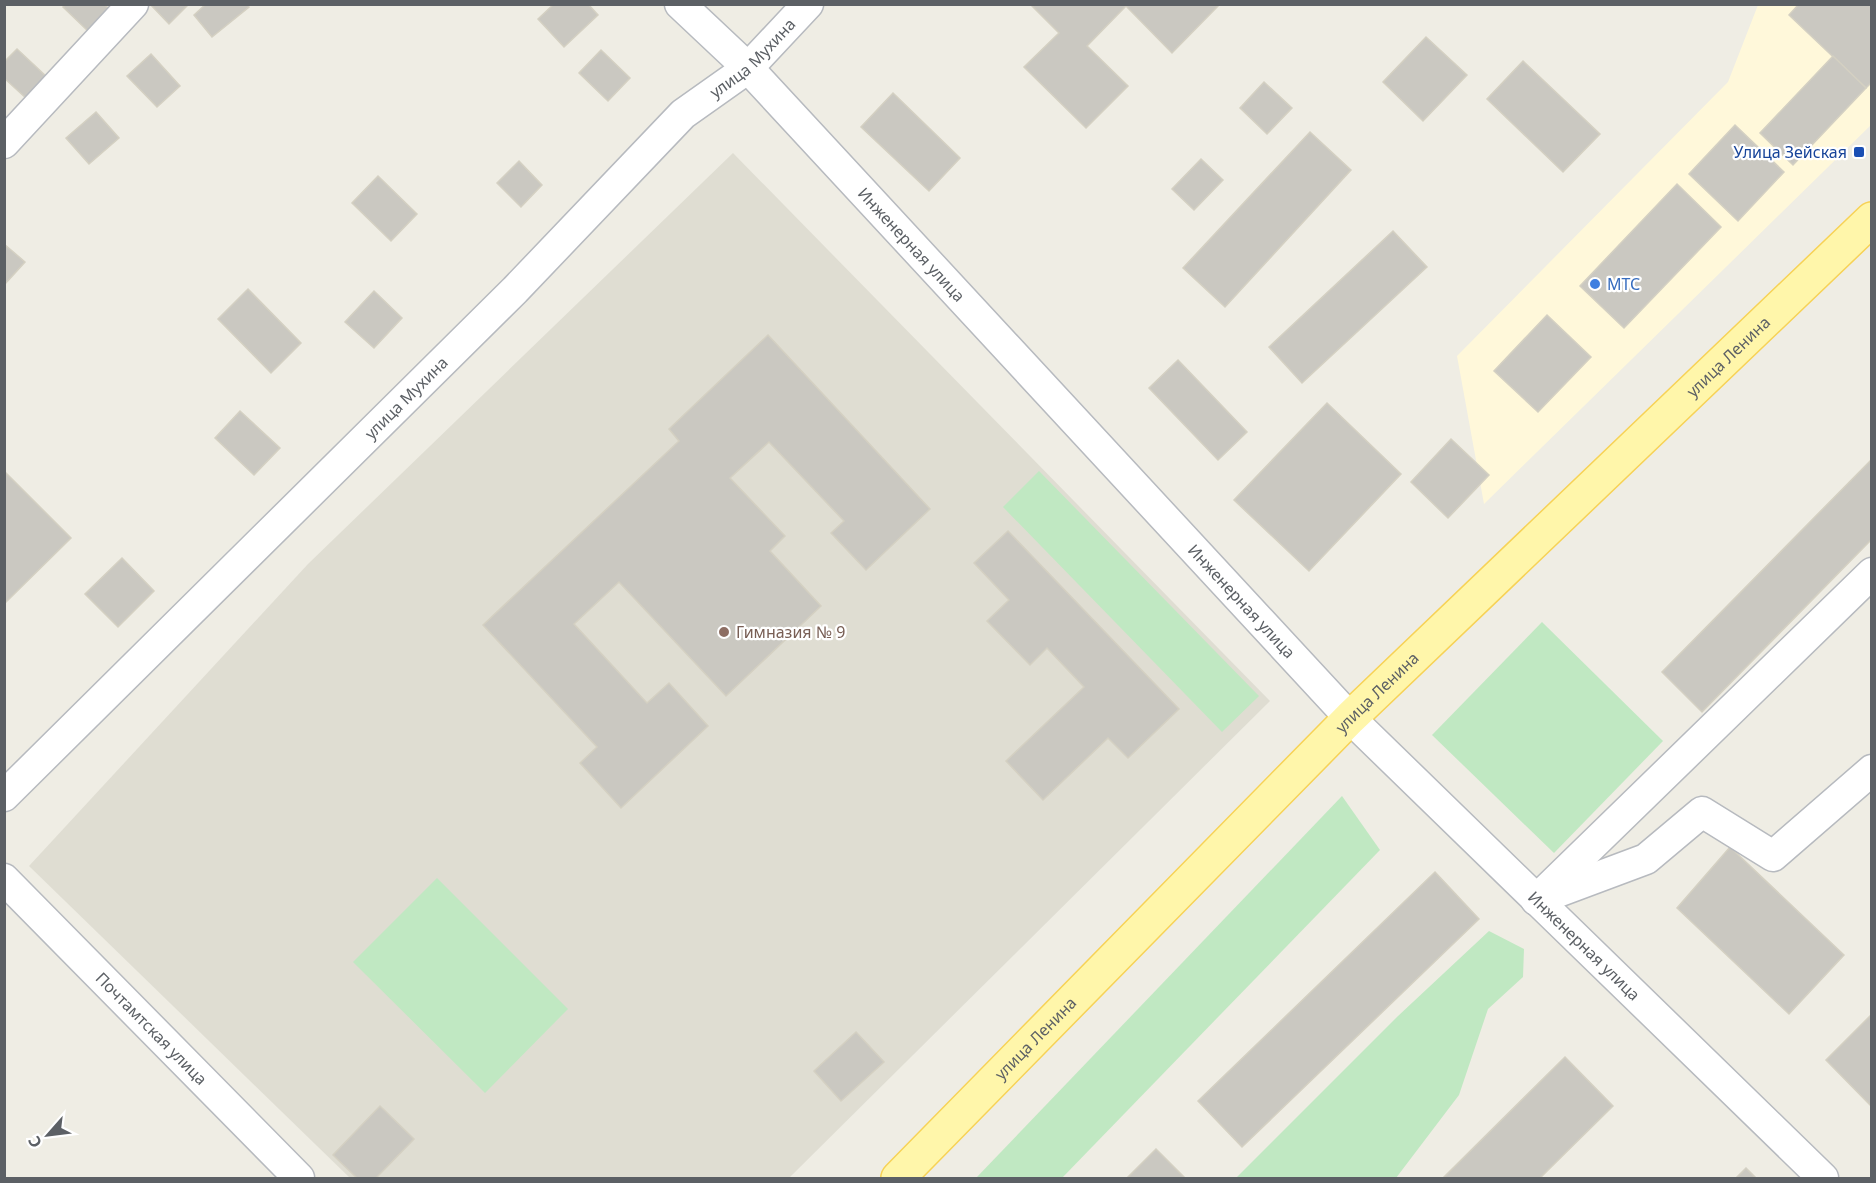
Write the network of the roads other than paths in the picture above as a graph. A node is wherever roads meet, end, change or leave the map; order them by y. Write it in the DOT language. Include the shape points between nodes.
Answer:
graph roads {
  1 [pos="134,4"];
  2 [pos="680,4"];
  3 [pos="808,4"];
  4 [pos="748,68"];
  5 [pos="4,143"];
  6 [pos="1872,219"];
  7 [pos="1872,573"];
  8 [pos="1350,718"];
  9 [pos="1872,770"];
  10 [pos="4,796"];
  11 [pos="4,879"];
  12 [pos="1536,900"];
  13 [pos="299,1179"];
  14 [pos="898,1179"];
  15 [pos="1823,1179"];
  1 -- 5 [label="street"];
  2 -- 4 [label="street, Инженерная улица"];
  3 -- 4 [label="street, улица Мухина"];
  4 -- 8 [label="street, Инженерная улица"];
  4 -- 10 [label="street, улица Мухина" via="683,114 514,290"];
  6 -- 8 [label="main road, улица Ленина"];
  7 -- 12 [label="street"];
  8 -- 12 [label="street, Инженерная улица"];
  8 -- 14 [label="main road, улица Ленина"];
  9 -- 12 [label="street" via="1773,856 1702,812 1646,859"];
  11 -- 13 [label="street, Почтамтская улица"];
  12 -- 15 [label="street, Инженерная улица"];
}
